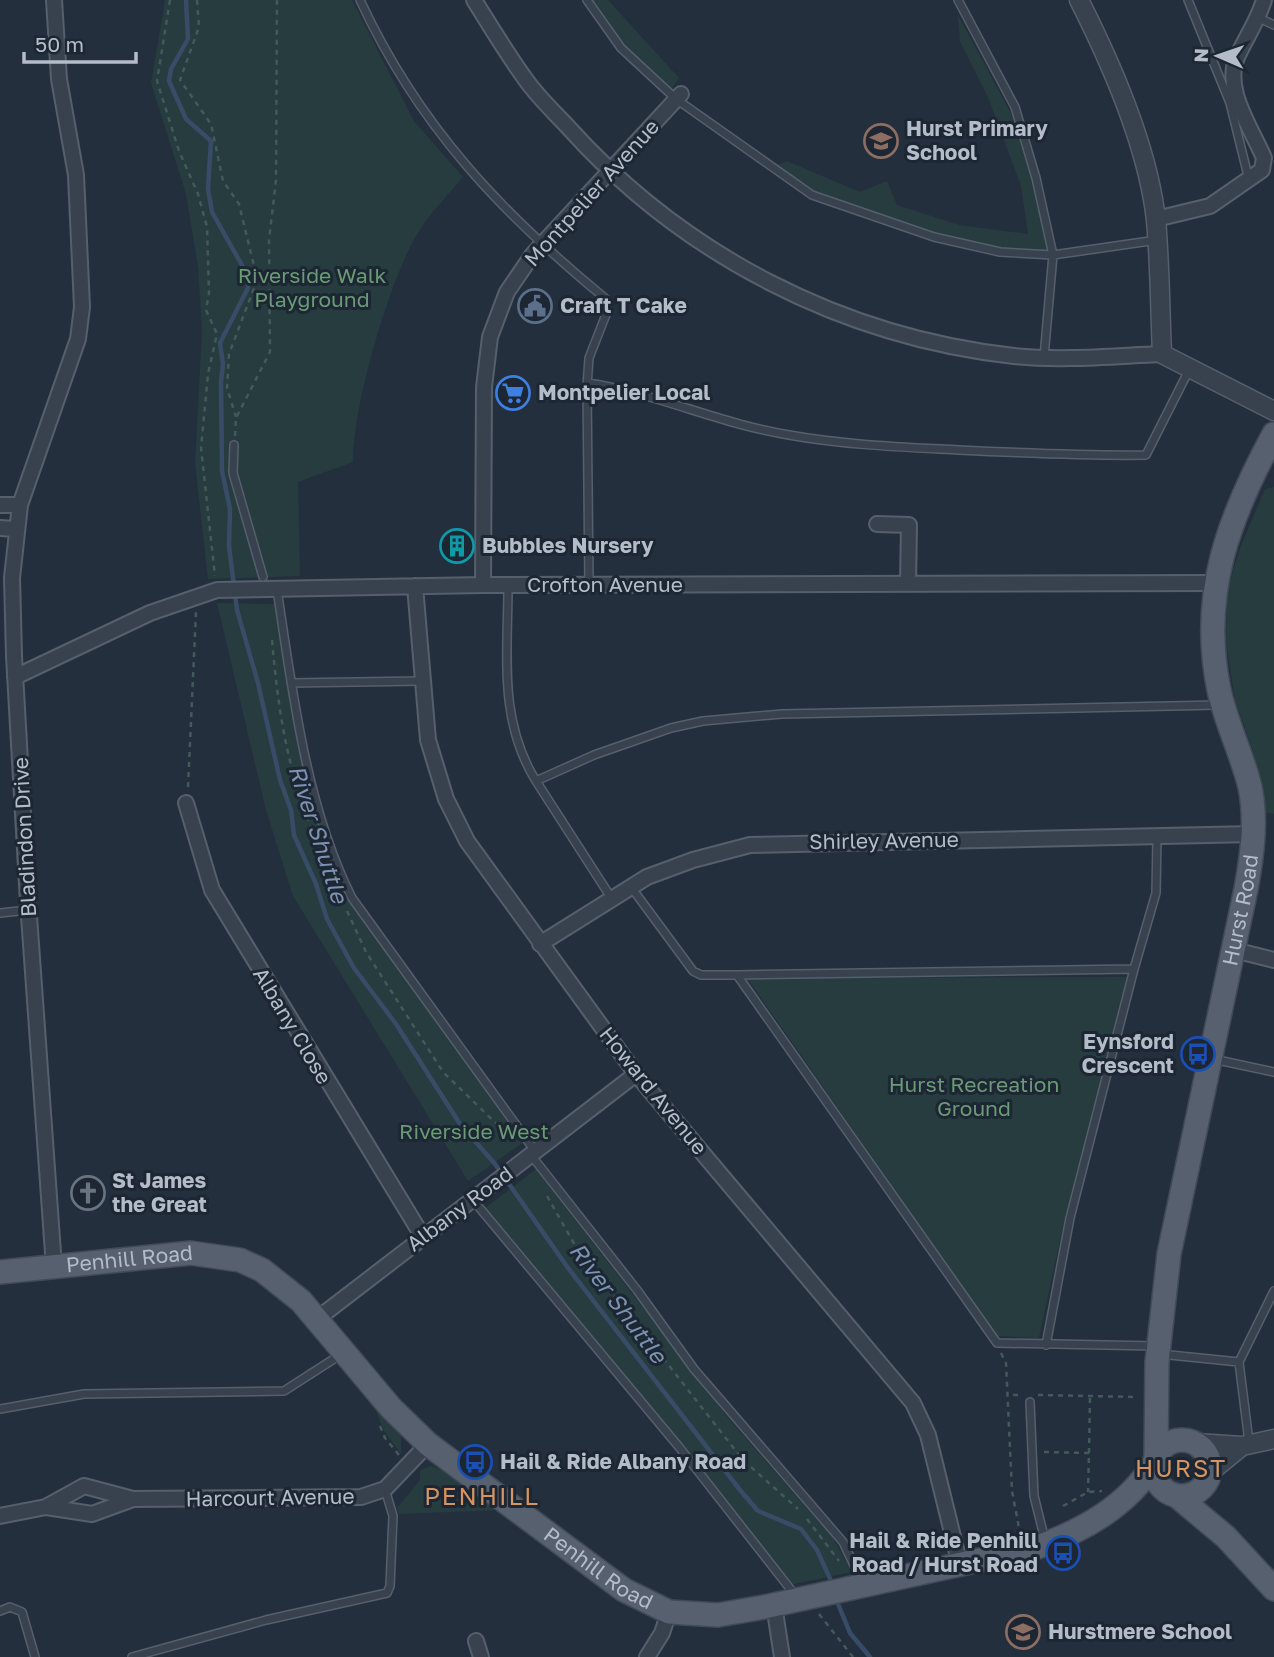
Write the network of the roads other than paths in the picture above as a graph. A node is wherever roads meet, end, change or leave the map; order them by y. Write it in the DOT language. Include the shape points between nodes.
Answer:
graph roads {
  1 [pos="54,0"];
  2 [pos="360,0"];
  3 [pos="474,0"];
  4 [pos="587,0"];
  5 [pos="958,0"];
  6 [pos="1079,0"];
  7 [pos="1188,0"];
  8 [pos="1264,0"];
  9 [pos="1259,19"];
  10 [pos="1274,25"];
  11 [pos="678,96"];
  12 [pos="608,172"];
  13 [pos="1249,181"];
  14 [pos="1156,219"];
  15 [pos="1157,240"];
  16 [pos="541,246"];
  17 [pos="1053,255"];
  18 [pos="1161,354"];
  19 [pos="1044,357"];
  20 [pos="1189,368"];
  21 [pos="587,383"];
  22 [pos="1274,411"];
  23 [pos="1274,434"];
  24 [pos="234,446"];
  25 [pos="0,505"];
  26 [pos="20,505"];
  27 [pos="877,524"];
  28 [pos="0,528"];
  29 [pos="15,529"];
  30 [pos="264,583"];
  31 [pos="1214,583"];
  32 [pos="908,584"];
  33 [pos="483,585"];
  34 [pos="508,585"];
  35 [pos="589,585"];
  36 [pos="415,586"];
  37 [pos="15,677"];
  38 [pos="421,681"];
  39 [pos="291,683"];
  40 [pos="1222,705"];
  41 [pos="536,781"];
  42 [pos="186,803"];
  43 [pos="1253,834"];
  44 [pos="1157,838"];
  45 [pos="631,887"];
  46 [pos="612,899"];
  47 [pos="29,909"];
  48 [pos="0,912"];
  49 [pos="540,944"];
  50 [pos="1234,950"];
  51 [pos="1274,960"];
  52 [pos="1134,969"];
  53 [pos="737,975"];
  54 [pos="1209,1058"];
  55 [pos="1274,1072"];
  56 [pos="636,1074"];
  57 [pos="533,1153"];
  58 [pos="473,1199"];
  59 [pos="423,1237"];
  60 [pos="54,1267"];
  61 [pos="0,1272"];
  62 [pos="1274,1291"];
  63 [pos="317,1320"];
  64 [pos="1046,1345"];
  65 [pos="1157,1350"];
  66 [pos="344,1352"];
  67 [pos="1239,1362"];
  68 [pos="1158,1398"];
  69 [pos="1030,1402"];
  70 [pos="0,1409"];
  71 [pos="1274,1439"];
  72 [pos="1192,1441"];
  73 [pos="428,1444"];
  74 [pos="1246,1445"];
  75 [pos="1155,1459"];
  76 [pos="1208,1476"];
  77 [pos="385,1489"];
  78 [pos="1174,1495"];
  79 [pos="133,1499"];
  80 [pos="1113,1501"];
  81 [pos="46,1507"];
  82 [pos="0,1516"];
  83 [pos="1224,1535"];
  84 [pos="1035,1547"];
  85 [pos="960,1565"];
  86 [pos="854,1588"];
  87 [pos="1274,1589"];
  88 [pos="799,1600"];
  89 [pos="774,1605"];
  90 [pos="0,1611"];
  91 [pos="669,1612"];
  92 [pos="476,1641"];
  93 [pos="35,1657"];
  94 [pos="132,1657"];
  95 [pos="481,1657"];
  96 [pos="647,1657"];
  97 [pos="782,1657"];
  1 -- 26 [label="street, Bladindon Drive" via="59,79 82,239 82,307 78,339"];
  2 -- 16 [label="lane" via="433,127 489,194"];
  3 -- 12 [label="street" via="527,82"];
  4 -- 11 [label="lane" via="621,48"];
  5 -- 17 [label="lane" via="1015,107"];
  6 -- 14 [label="street" via="1118,83"];
  7 -- 13 [label="lane" via="1230,103"];
  8 -- 9 [label="street"];
  9 -- 10 [label="lane"];
  9 -- 13 [label="street" via="1232,68 1232,85 1265,158 1262,170"];
  11 -- 12 [label="street, Montpelier Avenue"];
  11 -- 17 [label="lane" via="812,195 934,237 1000,252"];
  12 -- 16 [label="street, Montpelier Avenue"];
  12 -- 19 [label="street" via="672,224 787,294 854,320 932,341"];
  13 -- 14 [label="street" via="1210,206"];
  14 -- 15 [label="street"];
  15 -- 17 [label="lane"];
  15 -- 18 [label="street"];
  16 -- 21 [label="lane" via="606,299 607,312 589,358"];
  16 -- 33 [label="street, Montpelier Avenue" via="507,292 489,337 484,387"];
  17 -- 19 [label="lane"];
  18 -- 19 [label="street"];
  18 -- 20 [label="street"];
  20 -- 21 [label="lane" via="1146,455 887,448 787,435"];
  20 -- 22 [label="street"];
  21 -- 35 [label="lane"];
  23 -- 31 [label="main road, Hurst Road" via="1228,532"];
  24 -- 30 [label="lane" via="233,473"];
  25 -- 26 [label="street"];
  26 -- 29 [label="street, Bladindon Drive"];
  27 -- 32 [label="street" via="909,525"];
  28 -- 29 [label="street"];
  29 -- 37 [label="street, Bladindon Drive"];
  30 -- 36 [label="street, Crofton Avenue"];
  30 -- 37 [label="street, Crofton Avenue" via="196,595"];
  30 -- 39 [label="lane"];
  31 -- 32 [label="street, Crofton Avenue"];
  31 -- 40 [label="main road, Hurst Road" via="1213,639"];
  32 -- 35 [label="street, Crofton Avenue"];
  33 -- 34 [label="street, Crofton Avenue"];
  33 -- 36 [label="street, Crofton Avenue"];
  34 -- 35 [label="street, Crofton Avenue"];
  34 -- 41 [label="lane" via="511,726 520,755"];
  36 -- 38 [label="street, Howard Avenue"];
  37 -- 47 [label="street, Bladindon Drive"];
  38 -- 39 [label="lane"];
  38 -- 49 [label="street, Howard Avenue" via="428,740 446,799 467,841"];
  39 -- 57 [label="lane" via="336,865 352,898"];
  40 -- 41 [label="lane" via="782,714 703,720 594,755"];
  40 -- 43 [label="main road, Hurst Road" via="1250,788"];
  41 -- 46 [label="lane"];
  42 -- 59 [label="street, Albany Close" via="212,890"];
  43 -- 44 [label="street, Shirley Avenue"];
  43 -- 50 [label="main road, Hurst Road"];
  44 -- 45 [label="street, Shirley Avenue" via="750,845 693,860"];
  44 -- 52 [label="lane" via="1156,892"];
  45 -- 46 [label="street, Shirley Avenue"];
  45 -- 53 [label="lane" via="693,971"];
  46 -- 49 [label="street, Shirley Avenue"];
  47 -- 48 [label="lane"];
  47 -- 60 [label="street, Bladindon Drive"];
  49 -- 56 [label="street, Howard Avenue"];
  50 -- 51 [label="street"];
  50 -- 54 [label="main road, Hurst Road"];
  52 -- 53 [label="lane"];
  52 -- 64 [label="lane" via="1070,1218"];
  53 -- 64 [label="lane" via="997,1343"];
  54 -- 55 [label="lane"];
  54 -- 65 [label="main road, Hurst Road" via="1169,1254"];
  56 -- 57 [label="street, Albany Road"];
  56 -- 85 [label="street, Howard Avenue" via="913,1403 928,1436"];
  57 -- 58 [label="street, Albany Road"];
  57 -- 86 [label="lane" via="694,1369 844,1542"];
  58 -- 59 [label="street, Albany Road"];
  58 -- 88 [label="lane" via="663,1427"];
  59 -- 63 [label="street, Albany Road"];
  60 -- 61 [label="main road, Penhill Road"];
  60 -- 63 [label="main road, Penhill Road" via="191,1253 229,1258 262,1270 282,1284"];
  62 -- 67 [label="lane"];
  63 -- 66 [label="main road, Penhill Road"];
  64 -- 65 [label="lane"];
  65 -- 67 [label="lane"];
  65 -- 68 [label="main road, Hurst Road"];
  66 -- 70 [label="lane" via="284,1391 84,1394"];
  66 -- 73 [label="main road, Penhill Road"];
  67 -- 74 [label="lane"];
  68 -- 72 [label="main road, Hurst Road" via="1168,1420"];
  68 -- 75 [label="main road, Hurst Road"];
  69 -- 84 [label="lane"];
  71 -- 74 [label="street"];
  72 -- 74 [label="street"];
  72 -- 75 [label="main road" via="1165,1444"];
  72 -- 76 [label="main road, Hurst Road" via="1209,1458"];
  73 -- 77 [label="street, Harcourt Avenue"];
  73 -- 91 [label="main road, Penhill Road" via="624,1590"];
  74 -- 76 [label="street"];
  75 -- 78 [label="main road, Hurst Road" via="1160,1485"];
  75 -- 80 [label="main road, Penhill Road"];
  76 -- 78 [label="main road" via="1194,1495"];
  76 -- 83 [label="main road, Hurst Road" via="1209,1501"];
  77 -- 79 [label="street, Harcourt Avenue" via="361,1497"];
  77 -- 94 [label="lane" via="393,1516 387,1593"];
  78 -- 80 [label="main road, Penhill Road"];
  78 -- 83 [label="main road, Hurst Road"];
  79 -- 81 [label="street, Harcourt Avenue" via="92,1514"];
  79 -- 81 [label="street, Harcourt Avenue" via="84,1486"];
  80 -- 84 [label="main road, Penhill Road" via="1071,1535"];
  81 -- 82 [label="street, Harcourt Avenue"];
  83 -- 87 [label="main road, Hurst Road"];
  84 -- 85 [label="main road, Penhill Road"];
  85 -- 86 [label="main road, Penhill Road"];
  86 -- 88 [label="main road, Penhill Road"];
  88 -- 89 [label="main road, Penhill Road"];
  89 -- 91 [label="main road, Penhill Road" via="718,1615"];
  89 -- 97 [label="street"];
  90 -- 93 [label="lane" via="9,1607 22,1612"];
  91 -- 96 [label="street"];
  92 -- 95 [label="street"];
}
